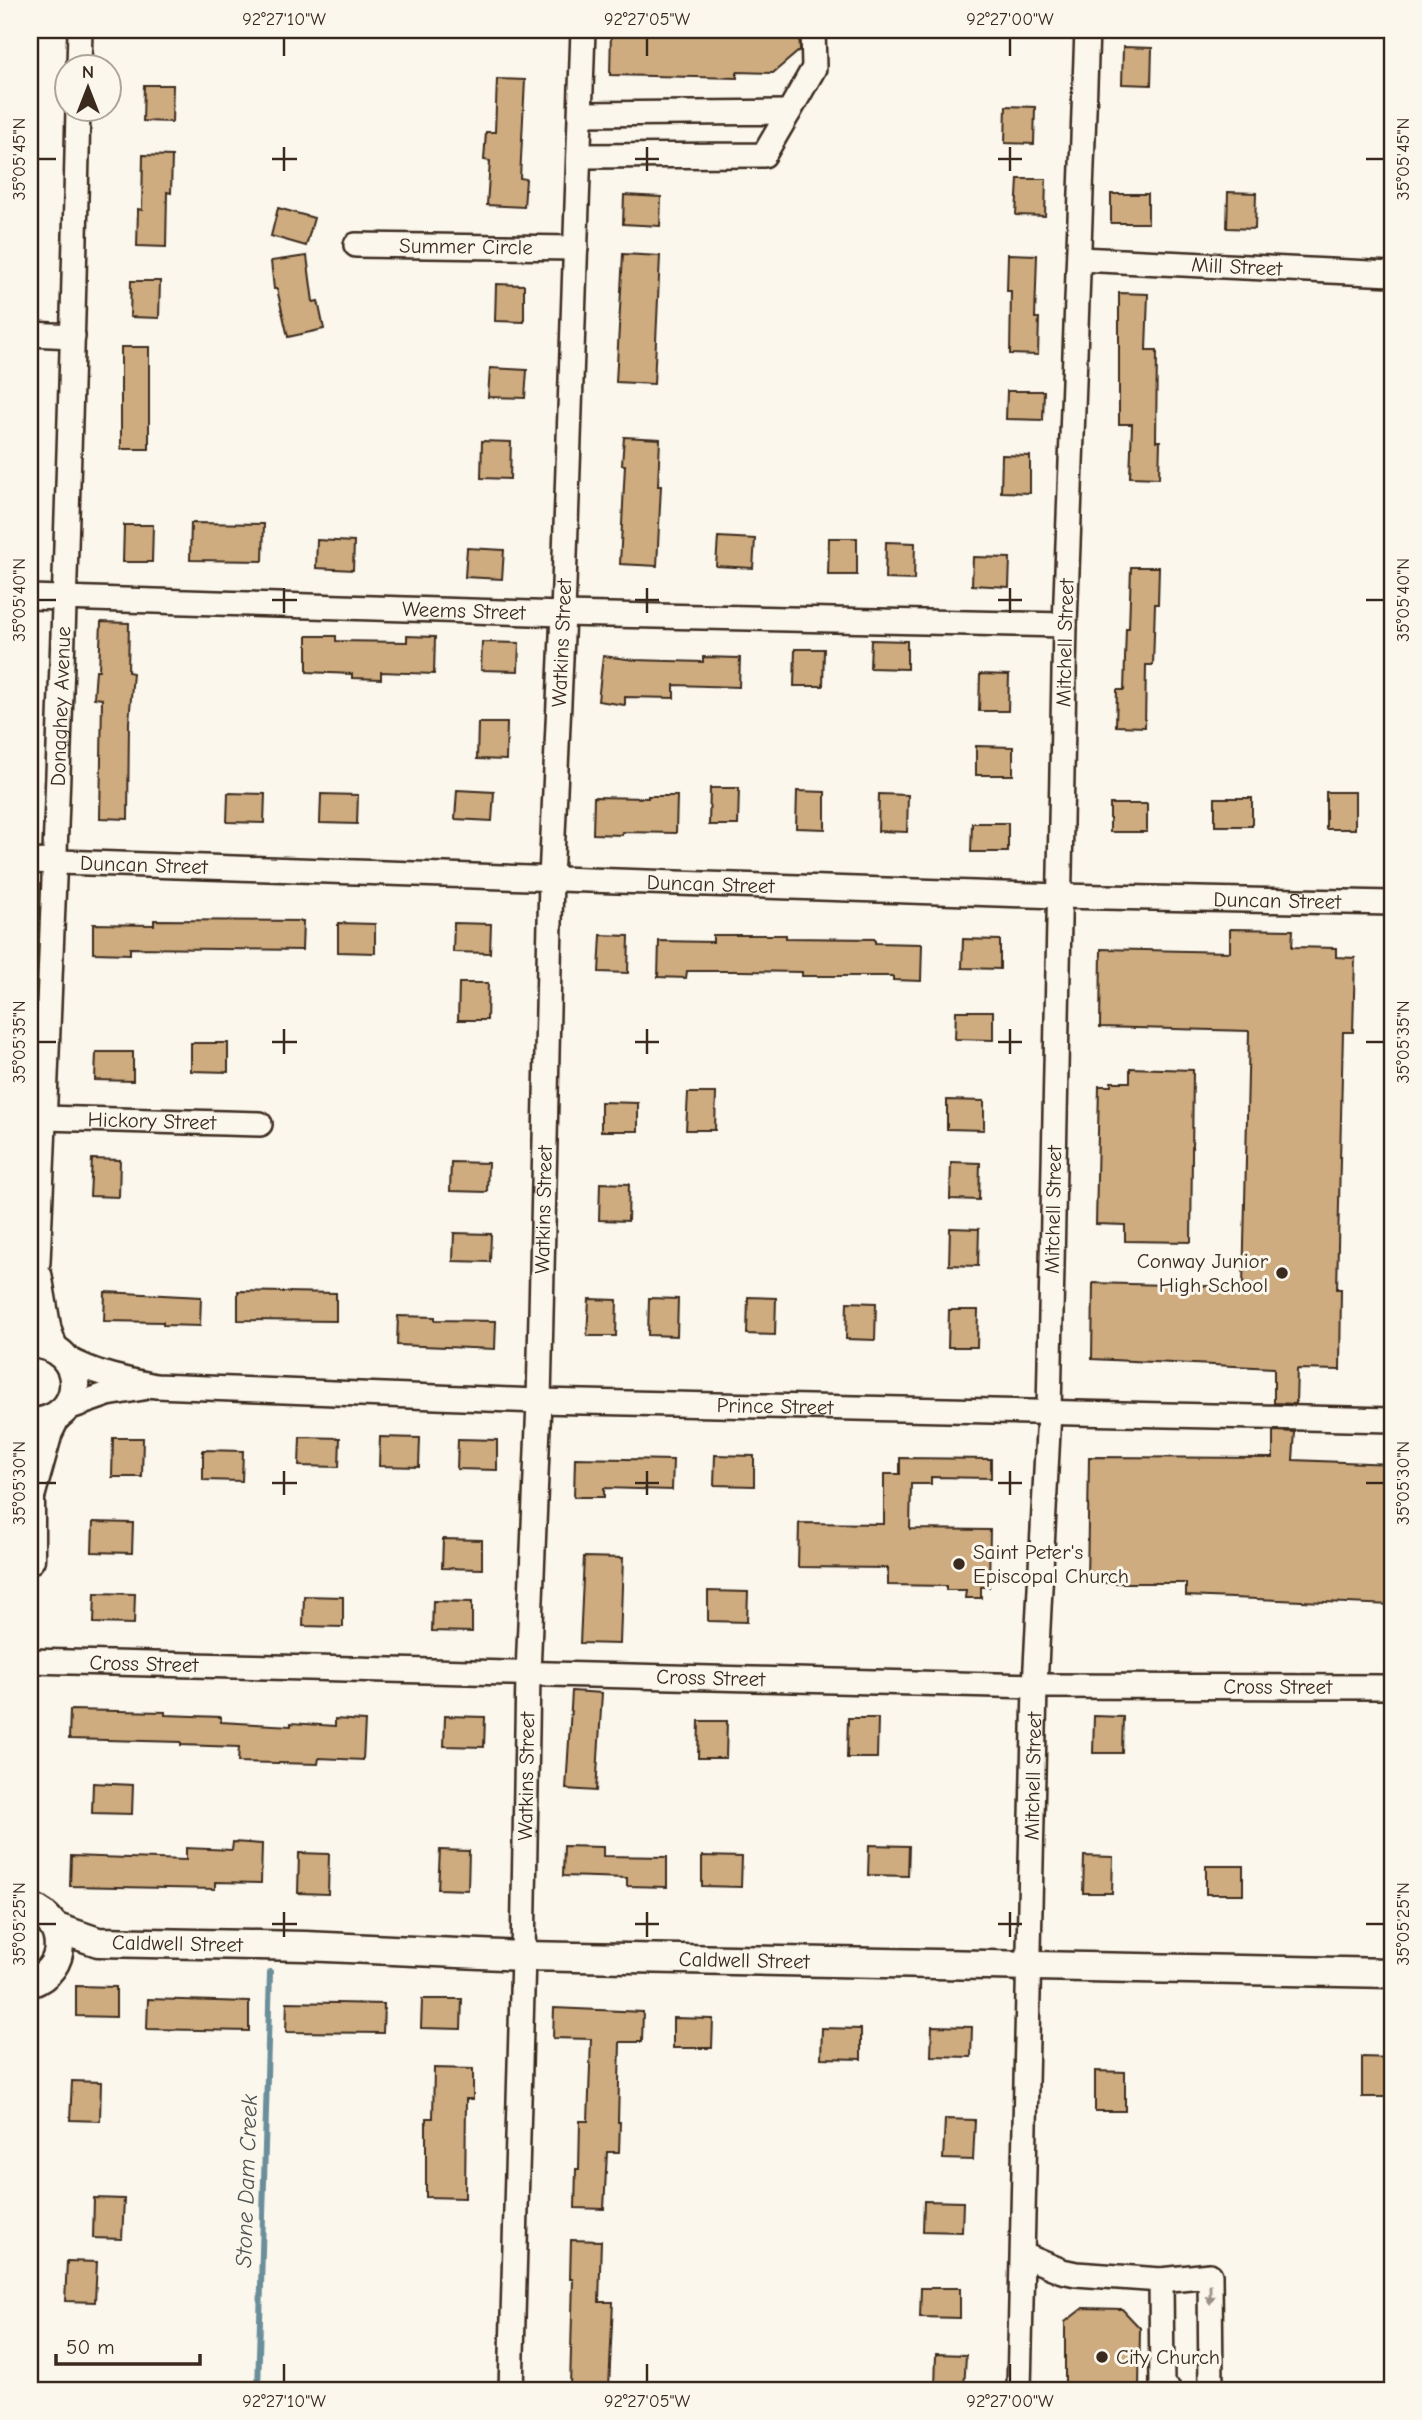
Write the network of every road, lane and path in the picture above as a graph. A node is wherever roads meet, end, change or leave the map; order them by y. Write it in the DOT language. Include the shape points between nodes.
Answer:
graph roads {
  1 [pos="80,30"];
  2 [pos="583,30"];
  3 [pos="813,30"];
  4 [pos="1087,30"];
  5 [pos="79,52"];
  6 [pos="789,113"];
  7 [pos="581,114"];
  8 [pos="78,122"];
  9 [pos="579,156"];
  10 [pos="356,245"];
  11 [pos="576,248"];
  12 [pos="1079,259"];
  13 [pos="1392,274"];
  14 [pos="30,334"];
  15 [pos="73,335"];
  16 [pos="30,597"];
  17 [pos="65,597"];
  18 [pos="563,614"];
  19 [pos="1065,625"];
  20 [pos="30,861"];
  21 [pos="55,862"];
  22 [pos="551,879"];
  23 [pos="1059,896"];
  24 [pos="1392,903"];
  25 [pos="39,1113"];
  26 [pos="260,1124"];
  27 [pos="38,1262"];
  28 [pos="30,1300"];
  29 [pos="50,1350"];
  30 [pos="156,1386"];
  31 [pos="539,1401"];
  32 [pos="1049,1412"];
  33 [pos="50,1417"];
  34 [pos="1392,1420"];
  35 [pos="30,1489"];
  36 [pos="30,1559"];
  37 [pos="30,1661"];
  38 [pos="528,1674"];
  39 [pos="1035,1686"];
  40 [pos="1392,1686"];
  41 [pos="38,1909"];
  42 [pos="98,1942"];
  43 [pos="523,1956"];
  44 [pos="57,1959"];
  45 [pos="1029,1967"];
  46 [pos="1392,1973"];
  47 [pos="31,1985"];
  48 [pos="1023,2255"];
  49 [pos="1161,2280"];
  50 [pos="511,2390"];
  51 [pos="1020,2390"];
  52 [pos="1169,2390"];
  53 [pos="1211,2390"];
  1 -- 5 [label="street"];
  2 -- 7 [label="street, Watkins Street"];
  3 -- 6 [label="street" via="814,68"];
  4 -- 12 [label="street, Mitchell Street"];
  6 -- 7 [label="street"];
  6 -- 9 [label="street" via="764,155"];
  7 -- 9 [label="street, Watkins Street"];
  8 -- 15 [label="street, Donaghey Avenue"];
  9 -- 11 [label="street, Watkins Street"];
  10 -- 11 [label="street, Summer Circle"];
  11 -- 18 [label="street, Watkins Street"];
  12 -- 13 [label="street, Mill Street"];
  12 -- 19 [label="street, Mitchell Street"];
  14 -- 15 [label="street"];
  15 -- 17 [label="street, Donaghey Avenue"];
  16 -- 17 [label="street, Weems Street"];
  17 -- 18 [label="street, Weems Street"];
  17 -- 21 [label="street, Donaghey Avenue"];
  18 -- 19 [label="street, Weems Street"];
  18 -- 22 [label="street, Watkins Street"];
  19 -- 23 [label="street, Mitchell Street"];
  20 -- 21 [label="street, Duncan Street"];
  21 -- 22 [label="street, Duncan Street"];
  21 -- 25 [label="street, Donaghey Avenue"];
  22 -- 23 [label="street, Duncan Street"];
  22 -- 31 [label="street, Watkins Street"];
  23 -- 24 [label="street, Duncan Street"];
  23 -- 32 [label="street, Mitchell Street"];
  25 -- 26 [label="street, Hickory Street"];
  25 -- 27 [label="street, Donaghey Avenue"];
  27 -- 28 [label="street, Donaghey Avenue"];
  27 -- 29 [label="street, Donaghey Avenue"];
  29 -- 30 [label="street, Prince Street" via="108,1377"];
  29 -- 33 [label="main road" via="73,1370 75,1384 72,1398"];
  30 -- 31 [label="street, Prince Street"];
  30 -- 33 [label="street, Prince Street" via="100,1396"];
  31 -- 32 [label="street, Prince Street"];
  31 -- 38 [label="street, Watkins Street"];
  32 -- 34 [label="street, Prince Street"];
  32 -- 39 [label="street, Mitchell Street"];
  33 -- 35 [label="main road"];
  35 -- 36 [label="main road"];
  37 -- 38 [label="street, Cross Street"];
  38 -- 39 [label="street, Cross Street"];
  38 -- 43 [label="street, Watkins Street"];
  39 -- 40 [label="street, Cross Street"];
  39 -- 45 [label="street, Mitchell Street"];
  41 -- 42 [label="main road, Caldwell Street"];
  41 -- 44 [label="main road" via="59,1946"];
  42 -- 43 [label="main road, Caldwell Street"];
  42 -- 44 [label="main road, Caldwell Street"];
  43 -- 45 [label="main road, Caldwell Street"];
  43 -- 50 [label="street, Watkins Street"];
  44 -- 47 [label="main road" via="50,1971"];
  45 -- 46 [label="main road, Caldwell Street"];
  45 -- 48 [label="street, Mitchell Street"];
  48 -- 49 [label="street" via="1076,2274"];
  48 -- 51 [label="street, Mitchell Street"];
  49 -- 52 [label="street" via="1162,2390"];
  49 -- 53 [label="street, one-way" via="1210,2275"];
}
